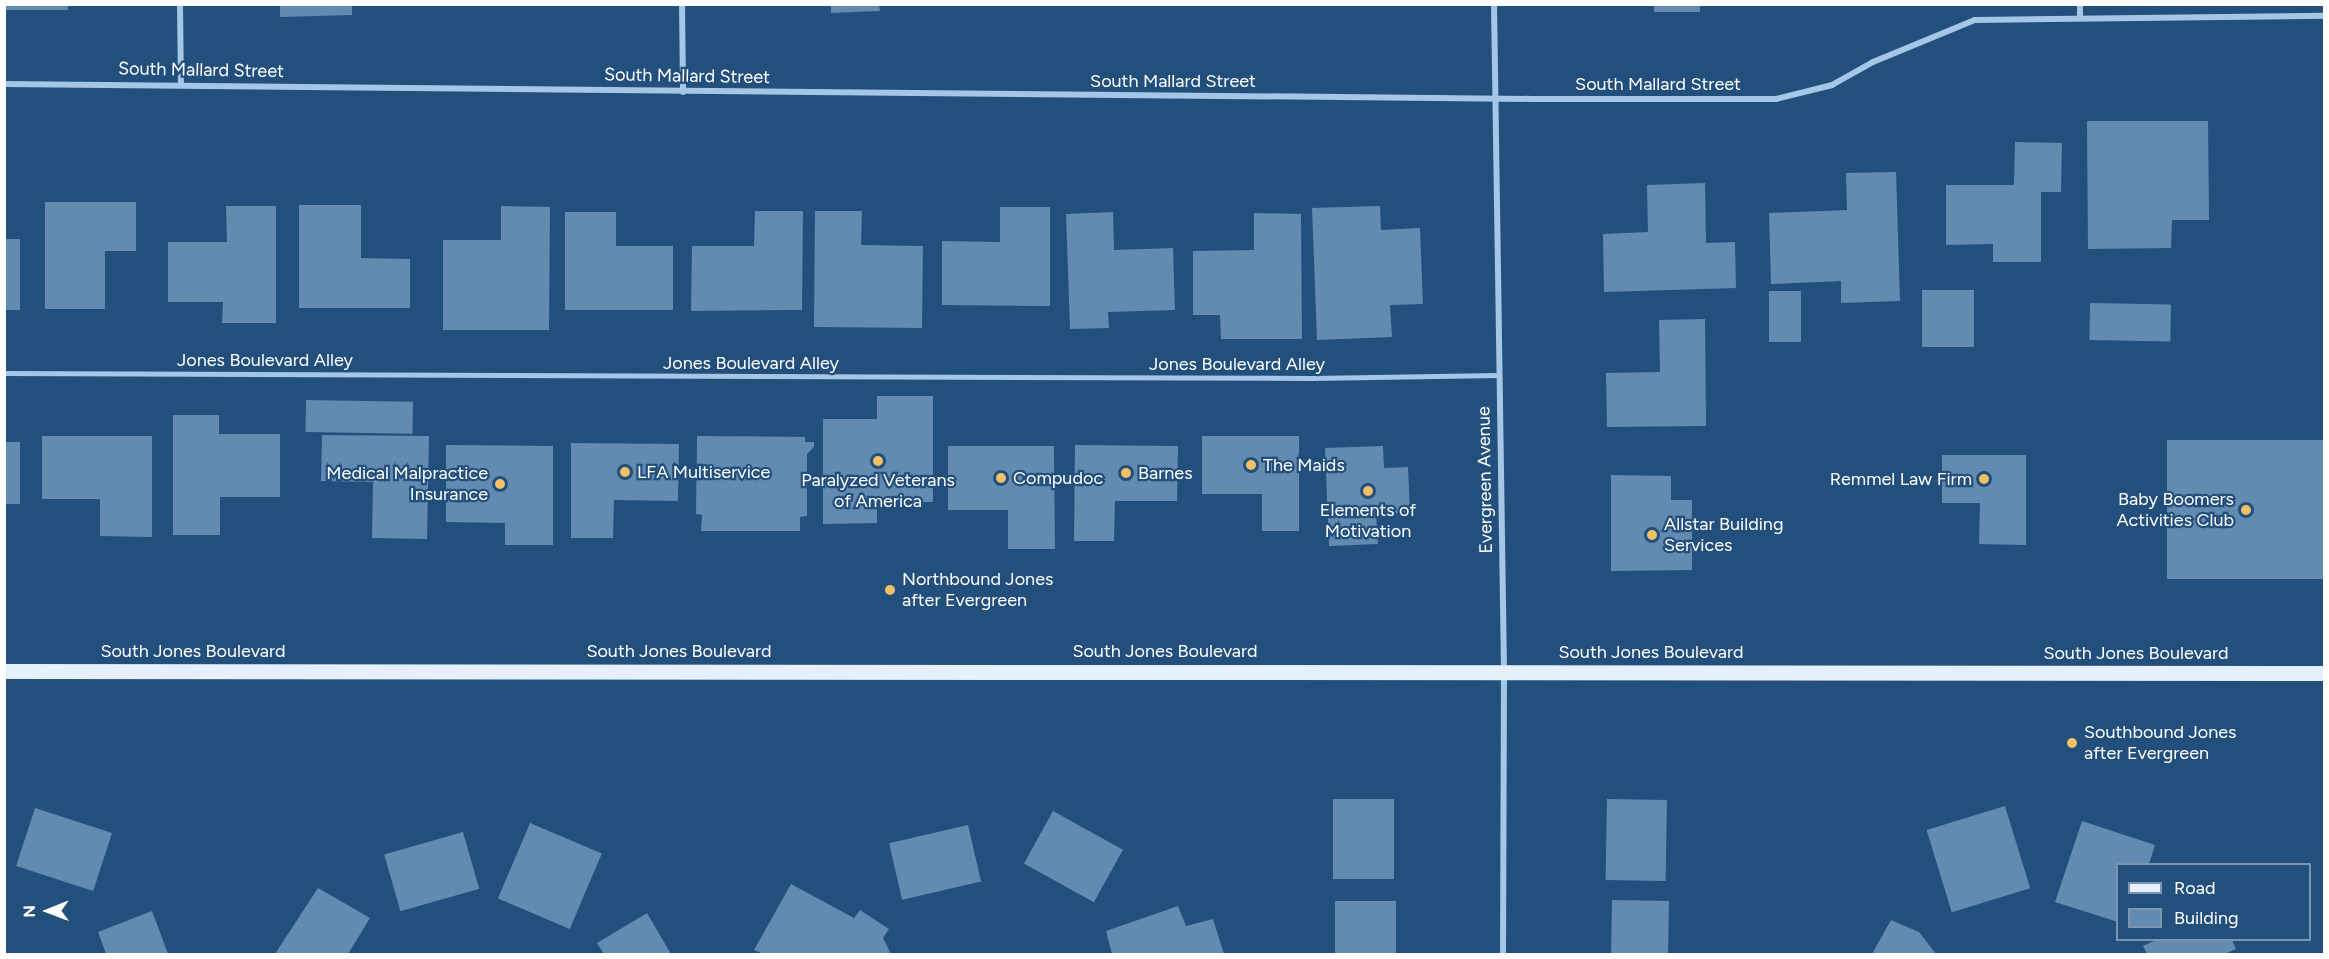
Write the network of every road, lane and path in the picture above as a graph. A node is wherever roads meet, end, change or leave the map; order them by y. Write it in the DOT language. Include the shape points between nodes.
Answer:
graph roads {
  1 [pos="180,4"];
  2 [pos="682,4"];
  3 [pos="1494,4"];
  4 [pos="2080,4"];
  5 [pos="2325,16"];
  6 [pos="2080,17"];
  7 [pos="4,84"];
  8 [pos="181,85"];
  9 [pos="683,92"];
  10 [pos="1495,99"];
  11 [pos="4,373"];
  12 [pos="1498,375"];
  13 [pos="1504,670"];
  14 [pos="4,671"];
  15 [pos="2325,673"];
  16 [pos="1503,954"];
  1 -- 8 [label="street"];
  2 -- 9 [label="street"];
  3 -- 10 [label="street, Evergreen Avenue"];
  4 -- 6 [label="street"];
  5 -- 6 [label="street, South Mallard Street"];
  6 -- 10 [label="street, South Mallard Street" via="1975,20 1873,62 1833,85 1776,99"];
  7 -- 8 [label="street, South Mallard Street"];
  8 -- 9 [label="street, South Mallard Street"];
  9 -- 10 [label="street, South Mallard Street"];
  10 -- 12 [label="street, Evergreen Avenue"];
  11 -- 12 [label="lane, Jones Boulevard Alley" via="1300,378"];
  12 -- 13 [label="street, Evergreen Avenue"];
  13 -- 14 [label="main road, South Jones Boulevard"];
  13 -- 15 [label="main road, South Jones Boulevard"];
  13 -- 16 [label="street, Evergreen Avenue"];
}
